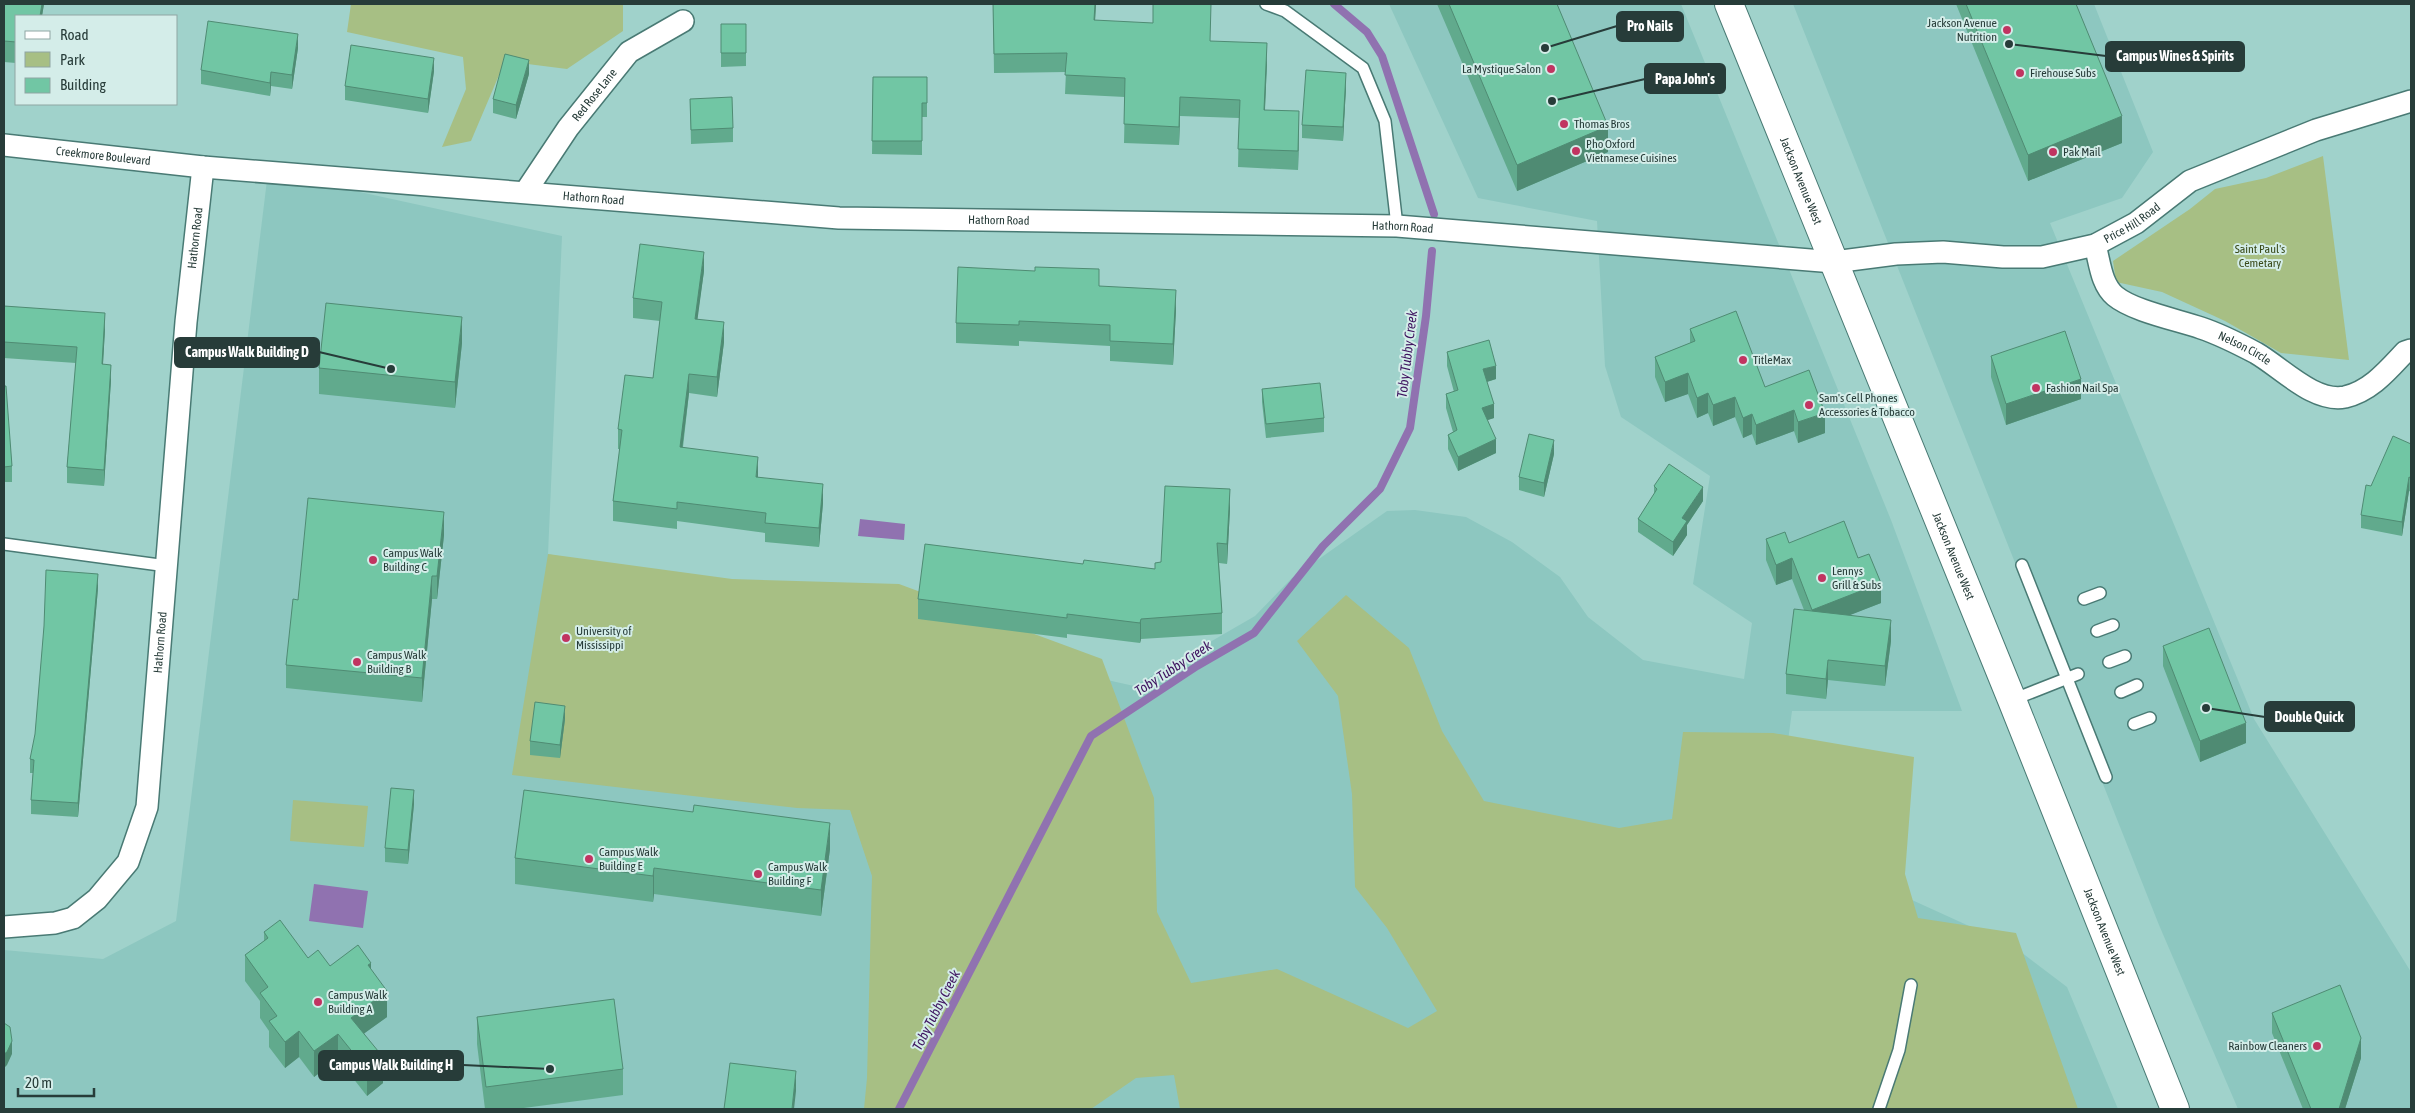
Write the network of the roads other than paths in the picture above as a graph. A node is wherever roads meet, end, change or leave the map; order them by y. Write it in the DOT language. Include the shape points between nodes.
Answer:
graph roads {
  1 [pos="1266,4"];
  2 [pos="1729,4"];
  3 [pos="683,21"];
  4 [pos="2411,101"];
  5 [pos="4,144"];
  6 [pos="203,167"];
  7 [pos="526,191"];
  8 [pos="1397,226"];
  9 [pos="2095,245"];
  10 [pos="1834,262"];
  11 [pos="2411,350"];
  12 [pos="4,544"];
  13 [pos="2022,565"];
  14 [pos="167,566"];
  15 [pos="2100,593"];
  16 [pos="2084,599"];
  17 [pos="2113,625"];
  18 [pos="2097,631"];
  19 [pos="2125,656"];
  20 [pos="2109,662"];
  21 [pos="2072,676"];
  22 [pos="2137,685"];
  23 [pos="2121,692"];
  24 [pos="2012,700"];
  25 [pos="2150,718"];
  26 [pos="2134,724"];
  27 [pos="2106,777"];
  28 [pos="4,927"];
  29 [pos="1911,985"];
  30 [pos="1880,1109"];
  31 [pos="2175,1109"];
  1 -- 8 [label="lane" via="1285,11 1363,68 1385,122"];
  2 -- 10 [label="main road, Jackson Avenue West"];
  3 -- 7 [label="street, Red Rose Lane" via="628,52 568,128"];
  4 -- 9 [label="street, Price Hill Road" via="2316,130 2190,181 2136,223"];
  5 -- 6 [label="street, Creekmore Boulevard"];
  6 -- 7 [label="street, Hathorn Road"];
  6 -- 14 [label="street, Hathorn Road" via="186,322"];
  7 -- 8 [label="street, Hathorn Road" via="838,218"];
  8 -- 10 [label="street, Hathorn Road"];
  9 -- 10 [label="street, Price Hill Road" via="2042,257 1915,253"];
  9 -- 11 [label="street, Nelson Circle" via="2106,288 2117,298 2204,329 2247,349 2326,397 2345,397 2371,386 2405,352"];
  10 -- 24 [label="main road, Jackson Avenue West"];
  12 -- 14 [label="lane"];
  13 -- 21 [label="lane" via="2047,614"];
  14 -- 28 [label="street, Hathorn Road" via="147,807 128,862 97,899 73,918 55,923"];
  15 -- 16 [label="lane"];
  17 -- 18 [label="lane"];
  19 -- 20 [label="lane"];
  21 -- 24 [label="lane"];
  21 -- 27 [label="lane" via="2098,740"];
  22 -- 23 [label="lane"];
  24 -- 31 [label="main road, Jackson Avenue West"];
  25 -- 26 [label="lane"];
  29 -- 30 [label="lane" via="1899,1050"];
}
